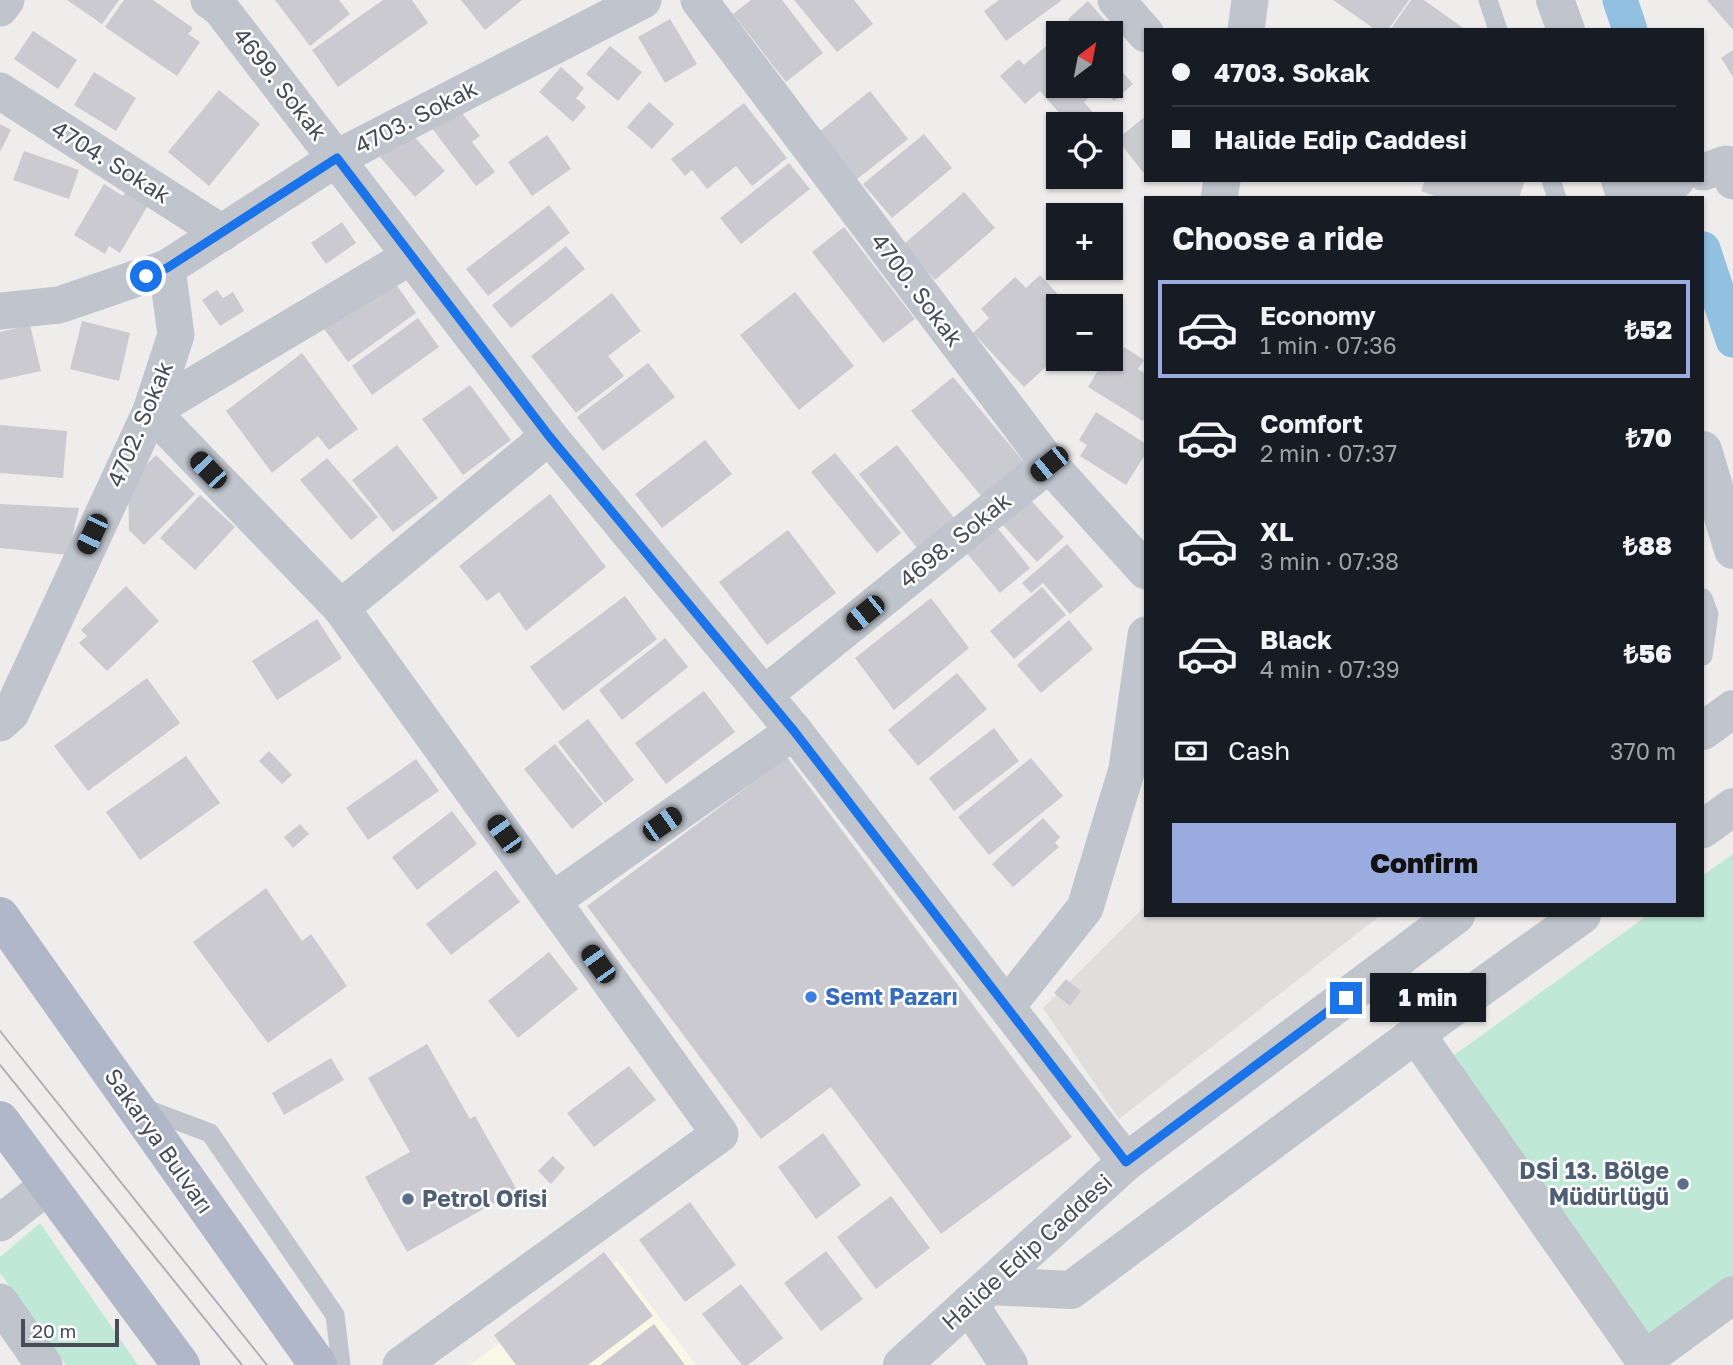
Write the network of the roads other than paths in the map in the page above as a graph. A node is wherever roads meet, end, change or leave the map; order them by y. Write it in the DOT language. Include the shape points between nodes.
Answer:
graph roads {
  1 [pos="6,0"];
  2 [pos="643,0"];
  3 [pos="699,0"];
  4 [pos="1116,0"];
  5 [pos="1250,0"];
  6 [pos="1488,0"];
  7 [pos="1555,0"];
  8 [pos="219,3"];
  9 [pos="0,8"];
  10 [pos="1245,28"];
  11 [pos="1497,28"];
  12 [pos="1565,28"];
  13 [pos="1144,32"];
  14 [pos="0,92"];
  15 [pos="337,158"];
  16 [pos="1671,182"];
  17 [pos="1624,192"];
  18 [pos="222,233"];
  19 [pos="411,256"];
  20 [pos="167,268"];
  21 [pos="0,310"];
  22 [pos="151,411"];
  23 [pos="549,436"];
  24 [pos="1704,453"];
  25 [pos="1049,464"];
  26 [pos="1733,550"];
  27 [pos="1144,569"];
  28 [pos="1704,601"];
  29 [pos="341,608"];
  30 [pos="1144,649"];
  31 [pos="1704,649"];
  32 [pos="764,695"];
  33 [pos="1733,709"];
  34 [pos="0,723"];
  35 [pos="1704,730"];
  36 [pos="794,731"];
  37 [pos="1733,807"];
  38 [pos="1704,828"];
  39 [pos="552,901"];
  40 [pos="0,916"];
  41 [pos="1453,917"];
  42 [pos="1579,917"];
  43 [pos="1007,1006"];
  44 [pos="1416,1034"];
  45 [pos="134,1105"];
  46 [pos="0,1120"];
  47 [pos="1126,1162"];
  48 [pos="49,1185"];
  49 [pos="0,1223"];
  50 [pos="979,1295"];
  51 [pos="1733,1295"];
  52 [pos="0,1302"];
  53 [pos="1646,1363"];
  54 [pos="44,1365"];
  55 [pos="181,1365"];
  56 [pos="318,1365"];
  57 [pos="341,1365"];
  58 [pos="401,1365"];
  59 [pos="902,1365"];
  60 [pos="1009,1365"];
  1 -- 9 [label="street"];
  2 -- 15 [label="street, 4703. Sokak"];
  3 -- 25 [label="street, 4700. Sokak"];
  4 -- 13 [label="street"];
  5 -- 10 [label="street"];
  6 -- 11 [label="lane"];
  7 -- 12 [label="street"];
  8 -- 15 [label="street, 4699. Sokak"];
  14 -- 18 [label="street, 4704. Sokak"];
  15 -- 18 [label="street, 4703. Sokak"];
  15 -- 19 [label="street, 4699. Sokak"];
  16 -- 17 [label="street"];
  18 -- 20 [label="street, 4703. Sokak"];
  19 -- 22 [label="street"];
  19 -- 23 [label="street, 4699. Sokak"];
  20 -- 21 [label="street, 4703. Sokak" via="59,305"];
  20 -- 22 [label="street, 4702. Sokak" via="176,335"];
  22 -- 29 [label="street"];
  22 -- 34 [label="street, 4702. Sokak" via="11,713"];
  23 -- 29 [label="street"];
  23 -- 32 [label="street, 4699. Sokak"];
  24 -- 26 [label="street"];
  25 -- 27 [label="street, 4700. Sokak"];
  25 -- 32 [label="street, 4698. Sokak"];
  28 -- 31 [label="lane" via="1709,614"];
  29 -- 39 [label="street"];
  30 -- 43 [label="street" via="1127,769 1085,908"];
  32 -- 36 [label="street, 4699. Sokak"];
  33 -- 35 [label="street"];
  36 -- 39 [label="street"];
  36 -- 43 [label="street, 4699. Sokak"];
  37 -- 38 [label="street"];
  39 -- 58 [label="street" via="720,1134"];
  40 -- 45 [label="main road, Sakarya Bulvarı"];
  41 -- 47 [label="street, Halide Edip Caddesi"];
  42 -- 44 [label="street"];
  43 -- 47 [label="street, 4699. Sokak"];
  44 -- 50 [label="street" via="1071,1290"];
  44 -- 53 [label="street"];
  45 -- 56 [label="main road, Sakarya Bulvarı"];
  45 -- 57 [label="lane" via="210,1133 335,1315"];
  46 -- 48 [label="main road"];
  47 -- 50 [label="street, Halide Edip Caddesi"];
  48 -- 49 [label="street"];
  48 -- 55 [label="main road"];
  50 -- 59 [label="street, Halide Edip Caddesi"];
  50 -- 60 [label="street"];
  51 -- 53 [label="street"];
  52 -- 54 [label="street"];
}
